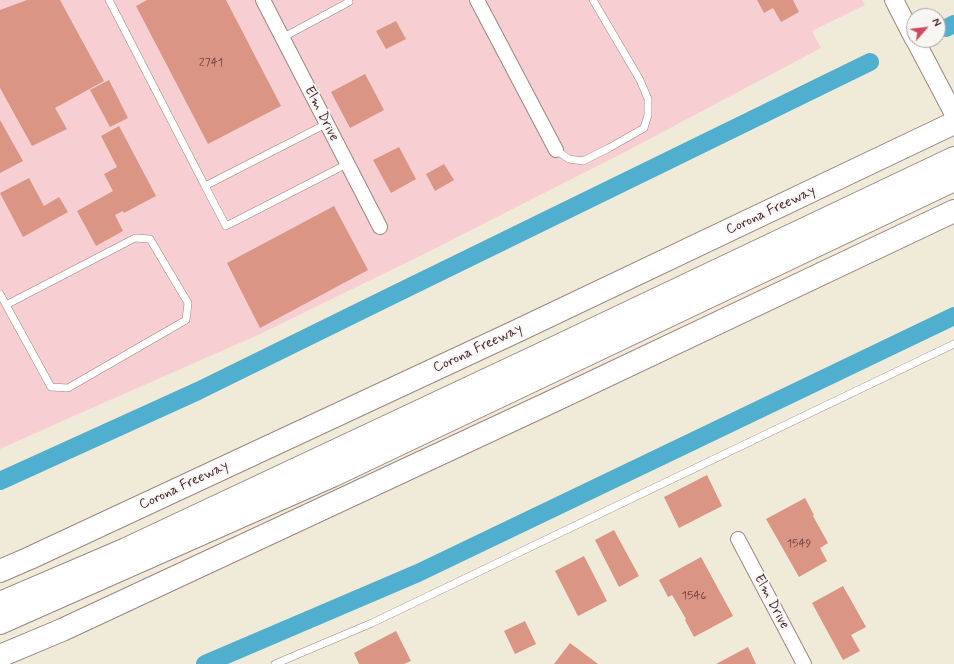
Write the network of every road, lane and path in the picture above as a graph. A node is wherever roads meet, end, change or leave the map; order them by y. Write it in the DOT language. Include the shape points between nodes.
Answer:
graph roads {
  1 [pos="109,0"];
  2 [pos="262,0"];
  3 [pos="477,0"];
  4 [pos="593,0"];
  5 [pos="894,0"];
  6 [pos="349,2"];
  7 [pos="906,23"];
  8 [pos="282,38"];
  9 [pos="919,48"];
  10 [pos="954,114"];
  11 [pos="954,123"];
  12 [pos="326,124"];
  13 [pos="556,150"];
  14 [pos="954,158"];
  15 [pos="347,164"];
  16 [pos="954,180"];
  17 [pos="205,186"];
  18 [pos="954,211"];
  19 [pos="380,227"];
  20 [pos="0,294"];
  21 [pos="6,305"];
  22 [pos="954,344"];
  23 [pos="138,508"];
  24 [pos="738,539"];
  25 [pos="0,571"];
  26 [pos="167,581"];
  27 [pos="0,612"];
  28 [pos="0,656"];
  29 [pos="275,664"];
  30 [pos="804,664"];
  1 -- 17 [label="lane"];
  2 -- 8 [label="street, Elm Drive"];
  3 -- 13 [label="street"];
  4 -- 13 [label="lane" via="640,80 648,99 648,115 644,128 583,161 569,159"];
  5 -- 7 [label="street"];
  6 -- 8 [label="lane"];
  8 -- 12 [label="street, Elm Drive"];
  9 -- 10 [label="street"];
  11 -- 23 [label="highway, Corona Freeway" via="518,331"];
  12 -- 15 [label="street, Elm Drive"];
  12 -- 17 [label="lane"];
  14 -- 27 [label="highway" via="126,549"];
  15 -- 17 [label="lane" via="226,226"];
  15 -- 19 [label="street, Elm Drive"];
  16 -- 27 [label="highway" via="332,476"];
  18 -- 26 [label="highway"];
  20 -- 21 [label="lane"];
  21 -- 21 [label="lane" via="52,387 68,388 186,320 188,303 150,239 135,238"];
  22 -- 29 [label="lane" via="372,623"];
  23 -- 25 [label="highway, Corona Freeway"];
  23 -- 27 [label="highway"];
  24 -- 30 [label="street, Elm Drive"];
  26 -- 27 [label="highway"];
  26 -- 28 [label="highway"];
}
